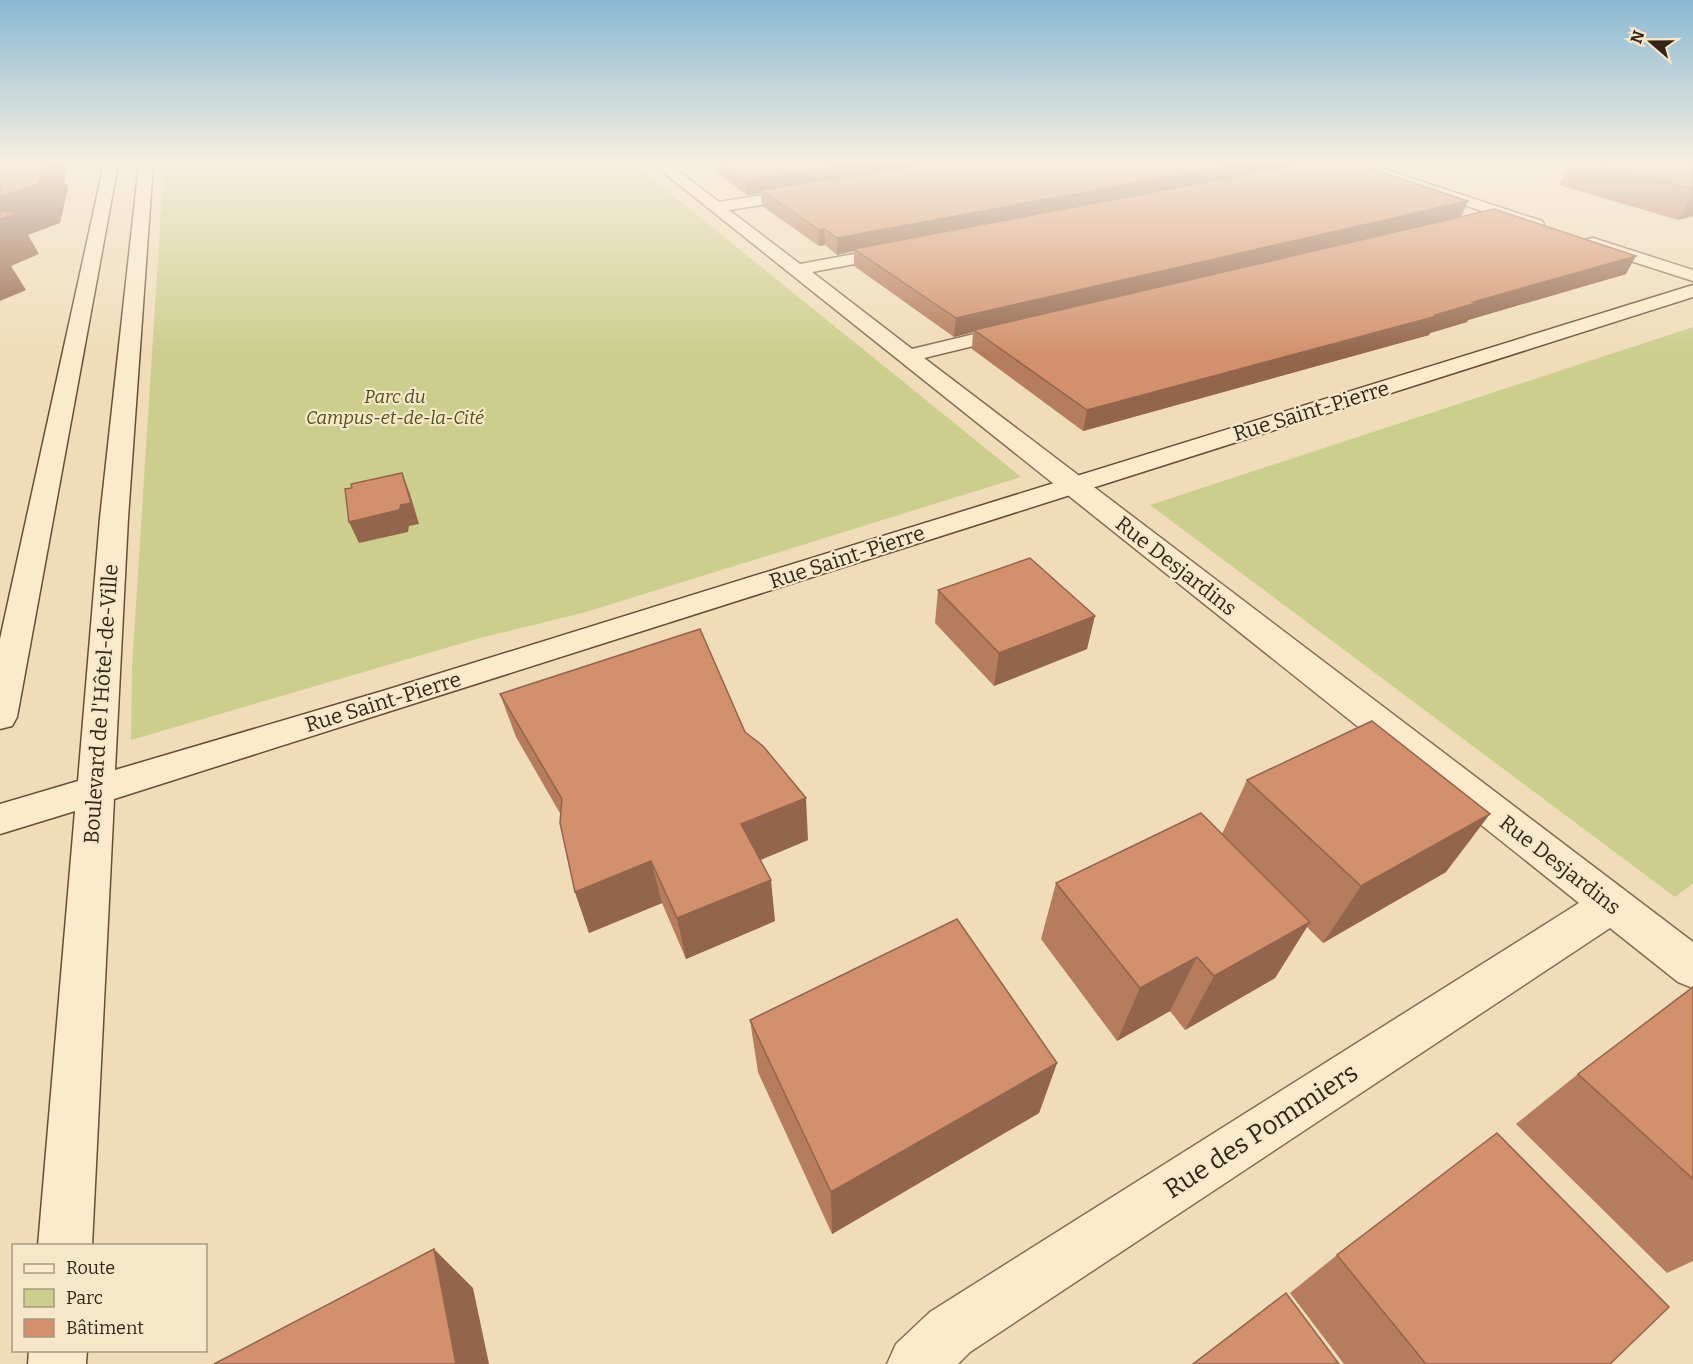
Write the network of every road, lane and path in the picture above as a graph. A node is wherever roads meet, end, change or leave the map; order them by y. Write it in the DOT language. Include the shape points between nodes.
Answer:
graph roads {
  1 [pos="98,228"];
  2 [pos="140,228"];
  3 [pos="742,228"];
  4 [pos="1548,228"];
  5 [pos="1552,229"];
  6 [pos="1573,236"];
  7 [pos="912,248"];
  8 [pos="796,270"];
  9 [pos="1693,276"];
  10 [pos="1693,291"];
  11 [pos="1034,326"];
  12 [pos="907,356"];
  13 [pos="1072,486"];
  14 [pos="0,717"];
  15 [pos="95,791"];
  16 [pos="0,819"];
  17 [pos="1611,905"];
  18 [pos="1693,969"];
  19 [pos="65,1244"];
  20 [pos="916,1364"];
  1 -- 14 [label="street"];
  2 -- 15 [label="street, Boulevard de l'Hôtel-de-Ville"];
  3 -- 8 [label="street, Rue Desjardins"];
  4 -- 5 [label="street"];
  6 -- 9 [label="street"];
  7 -- 8 [label="street"];
  8 -- 12 [label="street, Rue Desjardins"];
  10 -- 13 [label="street, Rue Saint-Pierre"];
  11 -- 12 [label="street"];
  12 -- 13 [label="street, Rue Desjardins"];
  13 -- 15 [label="street, Rue Saint-Pierre"];
  13 -- 17 [label="street, Rue Desjardins"];
  15 -- 16 [label="street, Rue Saint-Pierre"];
  15 -- 19 [label="street, Boulevard de l'Hôtel-de-Ville"];
  17 -- 18 [label="street, Rue Desjardins"];
  17 -- 20 [label="street, Rue des Pommiers" via="950,1332"];
}
